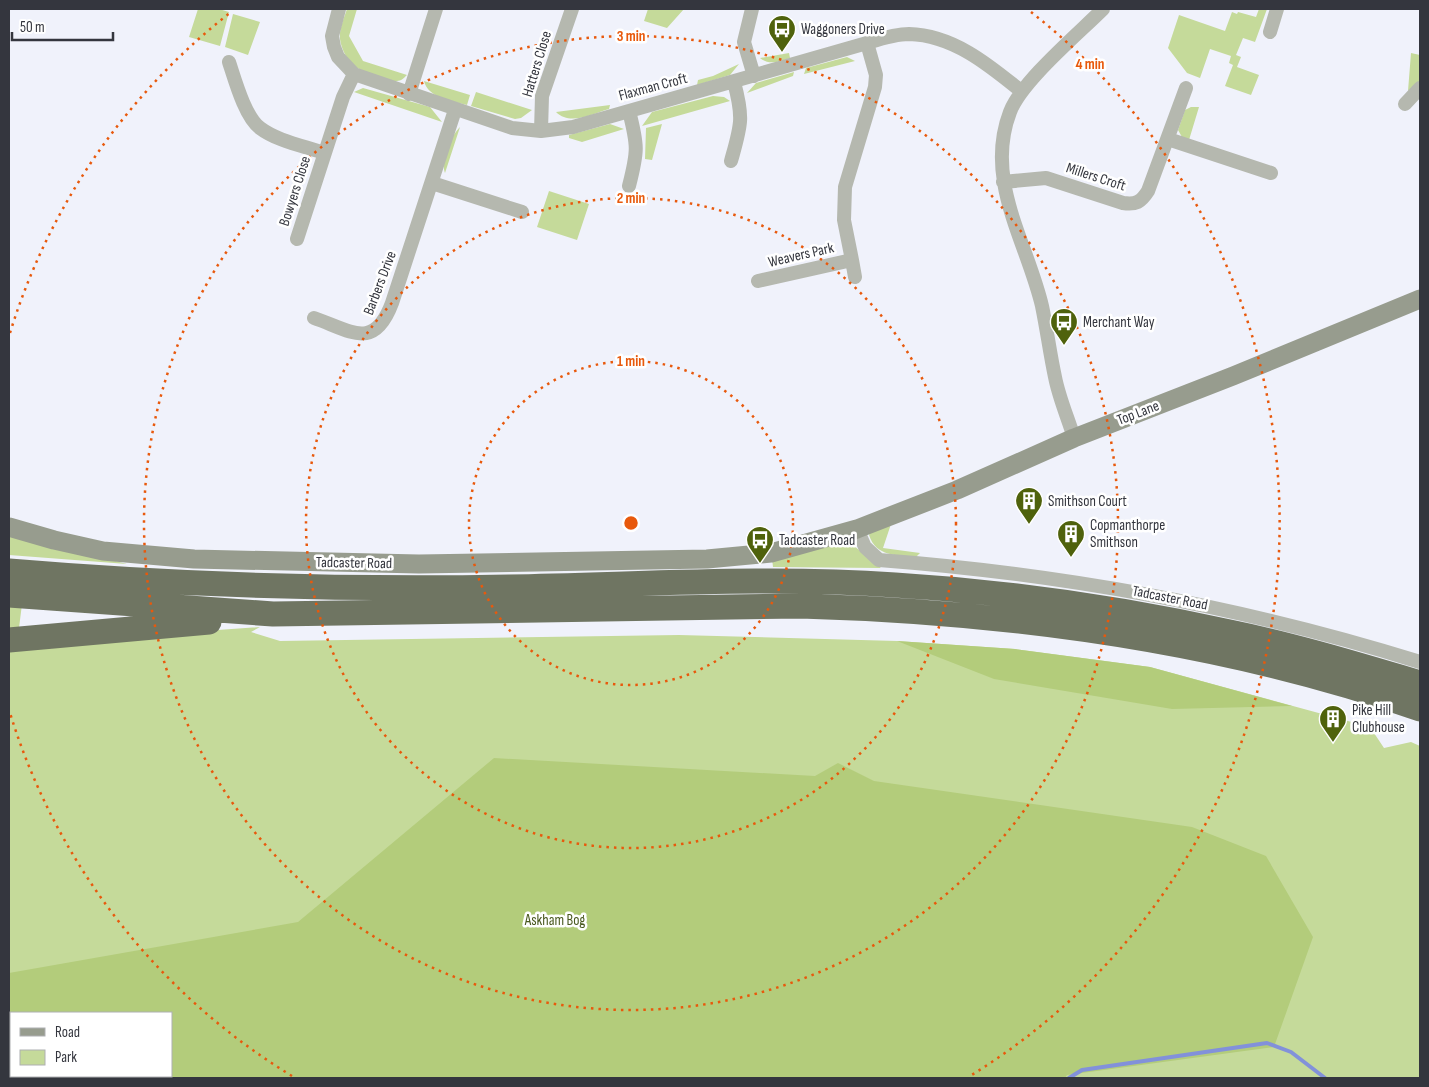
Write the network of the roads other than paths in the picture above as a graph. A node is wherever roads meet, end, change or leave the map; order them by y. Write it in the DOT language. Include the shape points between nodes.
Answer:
graph roads {
  1 [pos="339,9"];
  2 [pos="436,9"];
  3 [pos="572,9"];
  4 [pos="752,9"];
  5 [pos="1103,9"];
  6 [pos="1277,9"];
  7 [pos="1270,32"];
  8 [pos="867,43"];
  9 [pos="229,62"];
  10 [pos="354,74"];
  11 [pos="754,76"];
  12 [pos="734,82"];
  13 [pos="1186,88"];
  14 [pos="1420,88"];
  15 [pos="1021,91"];
  16 [pos="410,94"];
  17 [pos="1405,104"];
  18 [pos="456,110"];
  19 [pos="629,111"];
  20 [pos="541,131"];
  21 [pos="1168,139"];
  22 [pos="324,152"];
  23 [pos="731,161"];
  24 [pos="1272,173"];
  25 [pos="1003,182"];
  26 [pos="432,183"];
  27 [pos="629,186"];
  28 [pos="522,212"];
  29 [pos="297,239"];
  30 [pos="852,260"];
  31 [pos="855,277"];
  32 [pos="758,281"];
  33 [pos="1420,298"];
  34 [pos="314,318"];
  35 [pos="1074,438"];
  36 [pos="9,527"];
  37 [pos="857,529"];
  38 [pos="9,571"];
  39 [pos="9,595"];
  40 [pos="273,614"];
  41 [pos="9,640"];
  42 [pos="1420,662"];
  43 [pos="1420,683"];
  44 [pos="1420,708"];
  1 -- 10 [label="street, Flaxman Croft" via="332,36 334,47 338,57"];
  2 -- 16 [label="street"];
  3 -- 20 [label="street, Hatters Close" via="542,96"];
  4 -- 11 [label="street" via="744,42"];
  5 -- 15 [label="street"];
  6 -- 7 [label="street"];
  8 -- 11 [label="street, Flaxman Croft"];
  8 -- 15 [label="street, Flaxman Croft" via="908,34 950,44 991,66"];
  8 -- 30 [label="street, Weavers Park" via="876,75 875,87 845,187 844,206"];
  9 -- 22 [label="street, Bowyers Close" via="250,117 258,127"];
  10 -- 16 [label="street, Flaxman Croft"];
  10 -- 22 [label="street, Bowyers Close"];
  11 -- 12 [label="street, Flaxman Croft"];
  12 -- 19 [label="street, Flaxman Croft"];
  12 -- 23 [label="street" via="742,124"];
  13 -- 21 [label="street, Millers Croft"];
  14 -- 17 [label="street"];
  15 -- 25 [label="street" via="1010,111 1005,130"];
  16 -- 18 [label="street, Flaxman Croft"];
  18 -- 20 [label="street, Flaxman Croft" via="512,128"];
  18 -- 26 [label="street, Barbers Drive"];
  19 -- 20 [label="street, Flaxman Croft" via="573,127"];
  19 -- 27 [label="street" via="637,156"];
  21 -- 24 [label="street"];
  21 -- 25 [label="street, Millers Croft" via="1148,191 1142,200 1133,204 1046,178"];
  22 -- 29 [label="street, Bowyers Close"];
  25 -- 35 [label="street" via="1041,305 1055,379"];
  26 -- 28 [label="street"];
  26 -- 34 [label="street, Barbers Drive" via="381,327 363,334"];
  30 -- 31 [label="street, Weavers Park"];
  30 -- 32 [label="street, Weavers Park"];
  33 -- 35 [label="street, Top Lane"];
  35 -- 37 [label="street, Top Lane" via="957,490"];
  36 -- 37 [label="street, Tadcaster Road" via="76,546 127,554 392,565 743,557 790,549"];
  37 -- 42 [label="street, Tadcaster Road" via="865,547 879,560 1033,576 1190,602 1304,628"];
  38 -- 43 [label="highway" via="109,579 311,587 804,582 902,586 989,593 1156,616 1256,638"];
  39 -- 40 [label="highway"];
  40 -- 41 [label="highway"];
  40 -- 44 [label="highway" via="801,606 967,615 1084,629 1231,656"];
}
